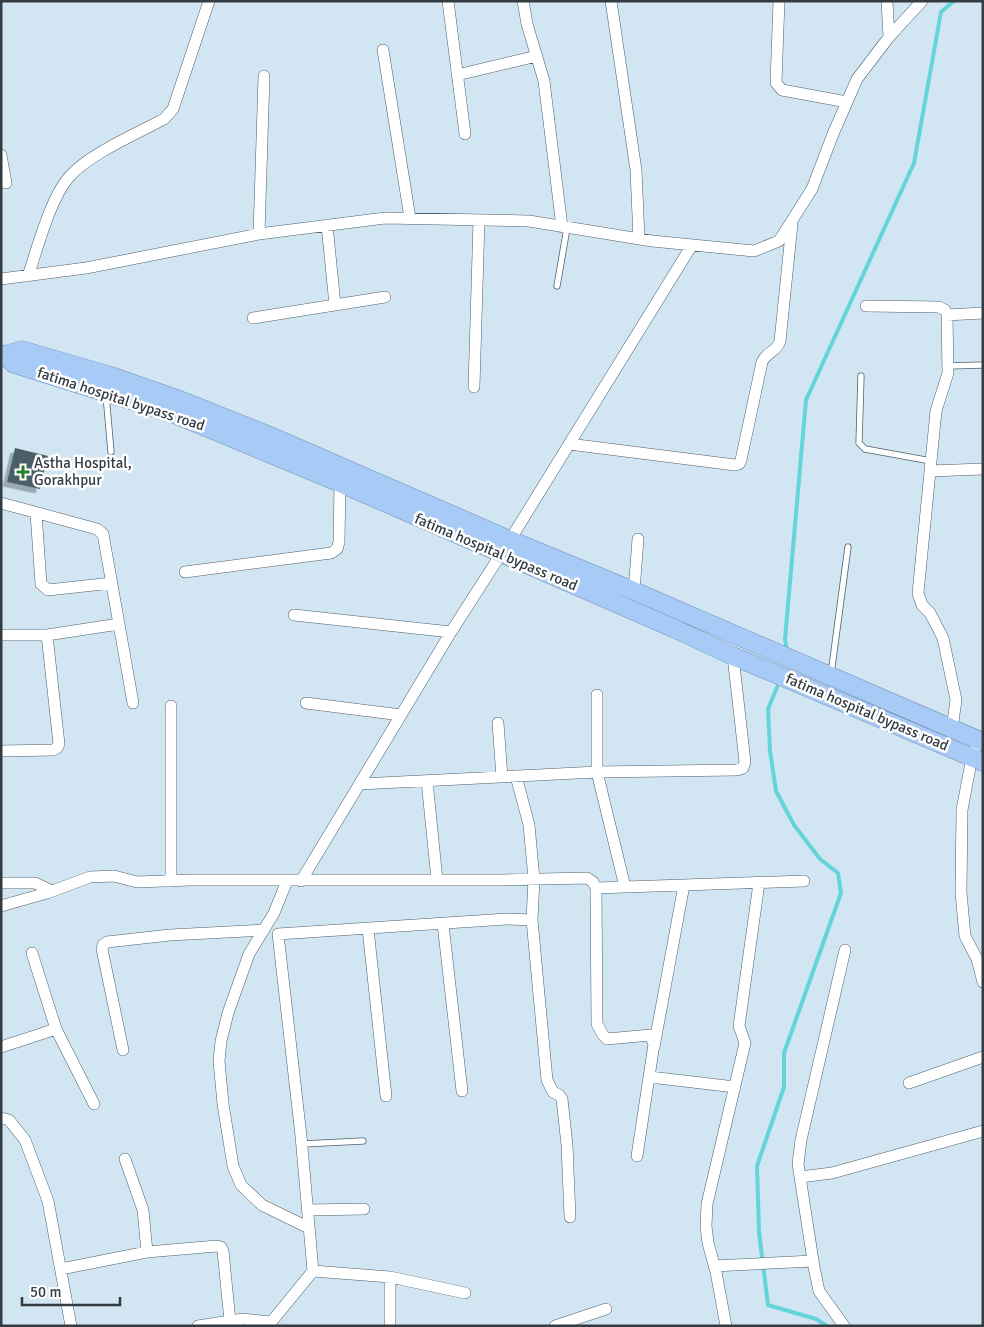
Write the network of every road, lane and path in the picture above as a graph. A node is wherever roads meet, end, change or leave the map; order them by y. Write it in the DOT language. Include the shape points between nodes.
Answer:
graph roads {
  1 [pos="209,1"];
  2 [pos="448,1"];
  3 [pos="523,1"];
  4 [pos="610,1"];
  5 [pos="779,1"];
  6 [pos="887,1"];
  7 [pos="922,1"];
  8 [pos="889,36"];
  9 [pos="382,50"];
  10 [pos="537,56"];
  11 [pos="457,75"];
  12 [pos="264,76"];
  13 [pos="847,102"];
  14 [pos="465,134"];
  15 [pos="1,154"];
  16 [pos="6,183"];
  17 [pos="410,218"];
  18 [pos="479,220"];
  19 [pos="793,220"];
  20 [pos="327,225"];
  21 [pos="565,227"];
  22 [pos="259,234"];
  23 [pos="639,239"];
  24 [pos="692,245"];
  25 [pos="28,276"];
  26 [pos="1,279"];
  27 [pos="557,286"];
  28 [pos="385,297"];
  29 [pos="335,305"];
  30 [pos="866,306"];
  31 [pos="983,313"];
  32 [pos="947,315"];
  33 [pos="253,318"];
  34 [pos="3,355"];
  35 [pos="983,365"];
  36 [pos="948,366"];
  37 [pos="110,376"];
  38 [pos="861,376"];
  39 [pos="474,388"];
  40 [pos="106,393"];
  41 [pos="569,444"];
  42 [pos="111,452"];
  43 [pos="931,466"];
  44 [pos="983,469"];
  45 [pos="340,483"];
  46 [pos="1,503"];
  47 [pos="36,513"];
  48 [pos="638,538"];
  49 [pos="505,547"];
  50 [pos="848,547"];
  51 [pos="185,572"];
  52 [pos="112,583"];
  53 [pos="634,591"];
  54 [pos="681,612"];
  55 [pos="294,615"];
  56 [pos="119,624"];
  57 [pos="673,628"];
  58 [pos="451,632"];
  59 [pos="1,635"];
  60 [pos="47,635"];
  61 [pos="733,656"];
  62 [pos="831,677"];
  63 [pos="597,695"];
  64 [pos="133,703"];
  65 [pos="306,703"];
  66 [pos="171,706"];
  67 [pos="401,715"];
  68 [pos="498,724"];
  69 [pos="952,729"];
  70 [pos="981,742"];
  71 [pos="1,751"];
  72 [pos="977,760"];
  73 [pos="597,772"];
  74 [pos="516,776"];
  75 [pos="502,777"];
  76 [pos="427,781"];
  77 [pos="360,784"];
  78 [pos="534,879"];
  79 [pos="171,880"];
  80 [pos="287,880"];
  81 [pos="437,880"];
  82 [pos="302,881"];
  83 [pos="804,881"];
  84 [pos="759,882"];
  85 [pos="1,883"];
  86 [pos="684,885"];
  87 [pos="625,887"];
  88 [pos="596,888"];
  89 [pos="52,891"];
  90 [pos="1,906"];
  91 [pos="532,920"];
  92 [pos="443,924"];
  93 [pos="368,929"];
  94 [pos="262,933"];
  95 [pos="278,934"];
  96 [pos="845,950"];
  97 [pos="32,953"];
  98 [pos="980,961"];
  99 [pos="983,982"];
  100 [pos="56,1029"];
  101 [pos="1,1048"];
  102 [pos="123,1050"];
  103 [pos="654,1052"];
  104 [pos="983,1057"];
  105 [pos="650,1076"];
  106 [pos="909,1083"];
  107 [pos="735,1087"];
  108 [pos="462,1091"];
  109 [pos="386,1096"];
  110 [pos="94,1104"];
  111 [pos="1,1118"];
  112 [pos="983,1131"];
  113 [pos="363,1141"];
  114 [pos="302,1144"];
  115 [pos="637,1156"];
  116 [pos="125,1159"];
  117 [pos="800,1177"];
  118 [pos="364,1209"];
  119 [pos="308,1210"];
  120 [pos="570,1217"];
  121 [pos="309,1228"];
  122 [pos="147,1252"];
  123 [pos="813,1261"];
  124 [pos="714,1266"];
  125 [pos="61,1270"];
  126 [pos="313,1271"];
  127 [pos="390,1277"];
  128 [pos="465,1293"];
  129 [pos="606,1309"];
  130 [pos="230,1321"];
  131 [pos="269,1324"];
  132 [pos="71,1326"];
  133 [pos="198,1326"];
  134 [pos="390,1326"];
  135 [pos="555,1326"];
  136 [pos="726,1326"];
  137 [pos="844,1326"];
  1 -- 25 [label="street" via="173,109 164,119 89,160 69,177 56,199"];
  2 -- 11 [label="street"];
  3 -- 10 [label="street"];
  4 -- 23 [label="street" via="636,170"];
  5 -- 13 [label="street" via="778,87"];
  6 -- 8 [label="street"];
  7 -- 8 [label="street"];
  8 -- 13 [label="street" via="857,79"];
  9 -- 17 [label="street"];
  10 -- 11 [label="street"];
  10 -- 21 [label="street" via="544,81"];
  11 -- 14 [label="street"];
  12 -- 22 [label="street"];
  13 -- 19 [label="street" via="812,189"];
  15 -- 16 [label="street"];
  17 -- 18 [label="street"];
  17 -- 20 [label="street"];
  18 -- 21 [label="street" via="529,221"];
  18 -- 39 [label="street"];
  19 -- 24 [label="street" via="779,241 754,251"];
  19 -- 41 [label="street" via="780,341 776,350 762,362 739,464"];
  20 -- 22 [label="street"];
  20 -- 29 [label="street"];
  21 -- 23 [label="street"];
  21 -- 27 [label="lane"];
  22 -- 25 [label="street" via="86,268"];
  23 -- 24 [label="street"];
  24 -- 41 [label="street"];
  25 -- 26 [label="street"];
  28 -- 29 [label="street"];
  29 -- 33 [label="street"];
  30 -- 32 [label="street" via="939,307"];
  31 -- 32 [label="street"];
  32 -- 36 [label="street"];
  34 -- 37 [label="highway, fatima hospital bypass road" via="22,350"];
  34 -- 40 [label="highway, fatima hospital bypass road" via="14,364"];
  35 -- 36 [label="lane"];
  36 -- 43 [label="street" via="947,381 936,411"];
  37 -- 40 [label="lane"];
  37 -- 49 [label="highway, fatima hospital bypass road" via="259,432"];
  38 -- 43 [label="lane" via="861,447"];
  40 -- 42 [label="lane"];
  40 -- 45 [label="highway, fatima hospital bypass road" via="174,414"];
  41 -- 49 [label="street"];
  43 -- 44 [label="street"];
  43 -- 69 [label="street" via="918,594 943,638 956,700"];
  45 -- 49 [label="highway, fatima hospital bypass road"];
  45 -- 51 [label="street" via="337,550"];
  46 -- 47 [label="street"];
  47 -- 52 [label="street" via="101,531"];
  47 -- 52 [label="street" via="41,584 44,588"];
  48 -- 53 [label="street"];
  49 -- 53 [label="highway, fatima hospital bypass road"];
  49 -- 57 [label="highway, fatima hospital bypass road"];
  49 -- 58 [label="street"];
  50 -- 62 [label="lane"];
  52 -- 56 [label="street"];
  53 -- 54 [label="highway, fatima hospital bypass road"];
  54 -- 57 [label="highway"];
  54 -- 62 [label="highway, fatima hospital bypass road"];
  55 -- 58 [label="street"];
  56 -- 60 [label="street"];
  56 -- 64 [label="street"];
  57 -- 61 [label="highway, fatima hospital bypass road"];
  58 -- 67 [label="street"];
  59 -- 60 [label="street"];
  60 -- 71 [label="street" via="59,744 53,750"];
  61 -- 72 [label="highway, fatima hospital bypass road"];
  61 -- 73 [label="street" via="745,762 743,768"];
  62 -- 69 [label="highway, fatima hospital bypass road"];
  63 -- 73 [label="street"];
  65 -- 67 [label="street"];
  66 -- 79 [label="street"];
  67 -- 77 [label="street"];
  68 -- 75 [label="street"];
  69 -- 70 [label="highway, fatima hospital bypass road"];
  70 -- 72 [label="street"];
  72 -- 98 [label="street" via="962,810 961,892 966,936"];
  73 -- 74 [label="street"];
  73 -- 87 [label="street"];
  74 -- 75 [label="street"];
  74 -- 78 [label="street" via="529,825"];
  75 -- 76 [label="street"];
  76 -- 77 [label="street"];
  76 -- 81 [label="street"];
  77 -- 82 [label="street"];
  78 -- 81 [label="street"];
  78 -- 88 [label="street" via="587,878"];
  78 -- 91 [label="street"];
  79 -- 80 [label="street"];
  79 -- 89 [label="street" via="137,882 114,876 90,877"];
  80 -- 82 [label="street"];
  80 -- 94 [label="street"];
  81 -- 82 [label="street"];
  83 -- 84 [label="street"];
  84 -- 86 [label="street"];
  84 -- 107 [label="street" via="739,1026 745,1044"];
  85 -- 89 [label="street" via="35,883"];
  86 -- 87 [label="street"];
  86 -- 103 [label="street"];
  87 -- 88 [label="street"];
  88 -- 103 [label="street" via="597,1024 607,1039 650,1035"];
  89 -- 90 [label="street"];
  91 -- 92 [label="street"];
  91 -- 120 [label="street" via="547,1080 552,1092 562,1099"];
  92 -- 93 [label="street"];
  92 -- 108 [label="street"];
  93 -- 95 [label="street"];
  93 -- 109 [label="street"];
  94 -- 95 [label="street"];
  94 -- 102 [label="street" via="170,935 103,945"];
  94 -- 121 [label="street" via="246,963 221,1041 219,1061 233,1166 241,1186 262,1204"];
  95 -- 114 [label="street"];
  96 -- 117 [label="street" via="801,1140"];
  97 -- 100 [label="street"];
  98 -- 99 [label="street"];
  100 -- 101 [label="street"];
  100 -- 110 [label="street"];
  103 -- 105 [label="street"];
  104 -- 106 [label="street"];
  105 -- 107 [label="street"];
  105 -- 115 [label="street"];
  107 -- 124 [label="street" via="707,1204 706,1226"];
  111 -- 125 [label="street" via="9,1120 25,1140 48,1201"];
  112 -- 117 [label="street" via="832,1173"];
  113 -- 114 [label="lane"];
  114 -- 119 [label="street"];
  116 -- 122 [label="street" via="143,1210"];
  117 -- 123 [label="street"];
  118 -- 119 [label="street"];
  119 -- 121 [label="street"];
  121 -- 126 [label="street"];
  122 -- 125 [label="street"];
  122 -- 130 [label="street" via="221,1247"];
  123 -- 124 [label="street"];
  123 -- 137 [label="street" via="819,1291"];
  124 -- 136 [label="street"];
  125 -- 132 [label="street"];
  126 -- 127 [label="street"];
  126 -- 131 [label="street"];
  127 -- 128 [label="street"];
  127 -- 134 [label="street"];
  129 -- 135 [label="street"];
  130 -- 131 [label="street" via="243,1319"];
  130 -- 133 [label="street"];
}
